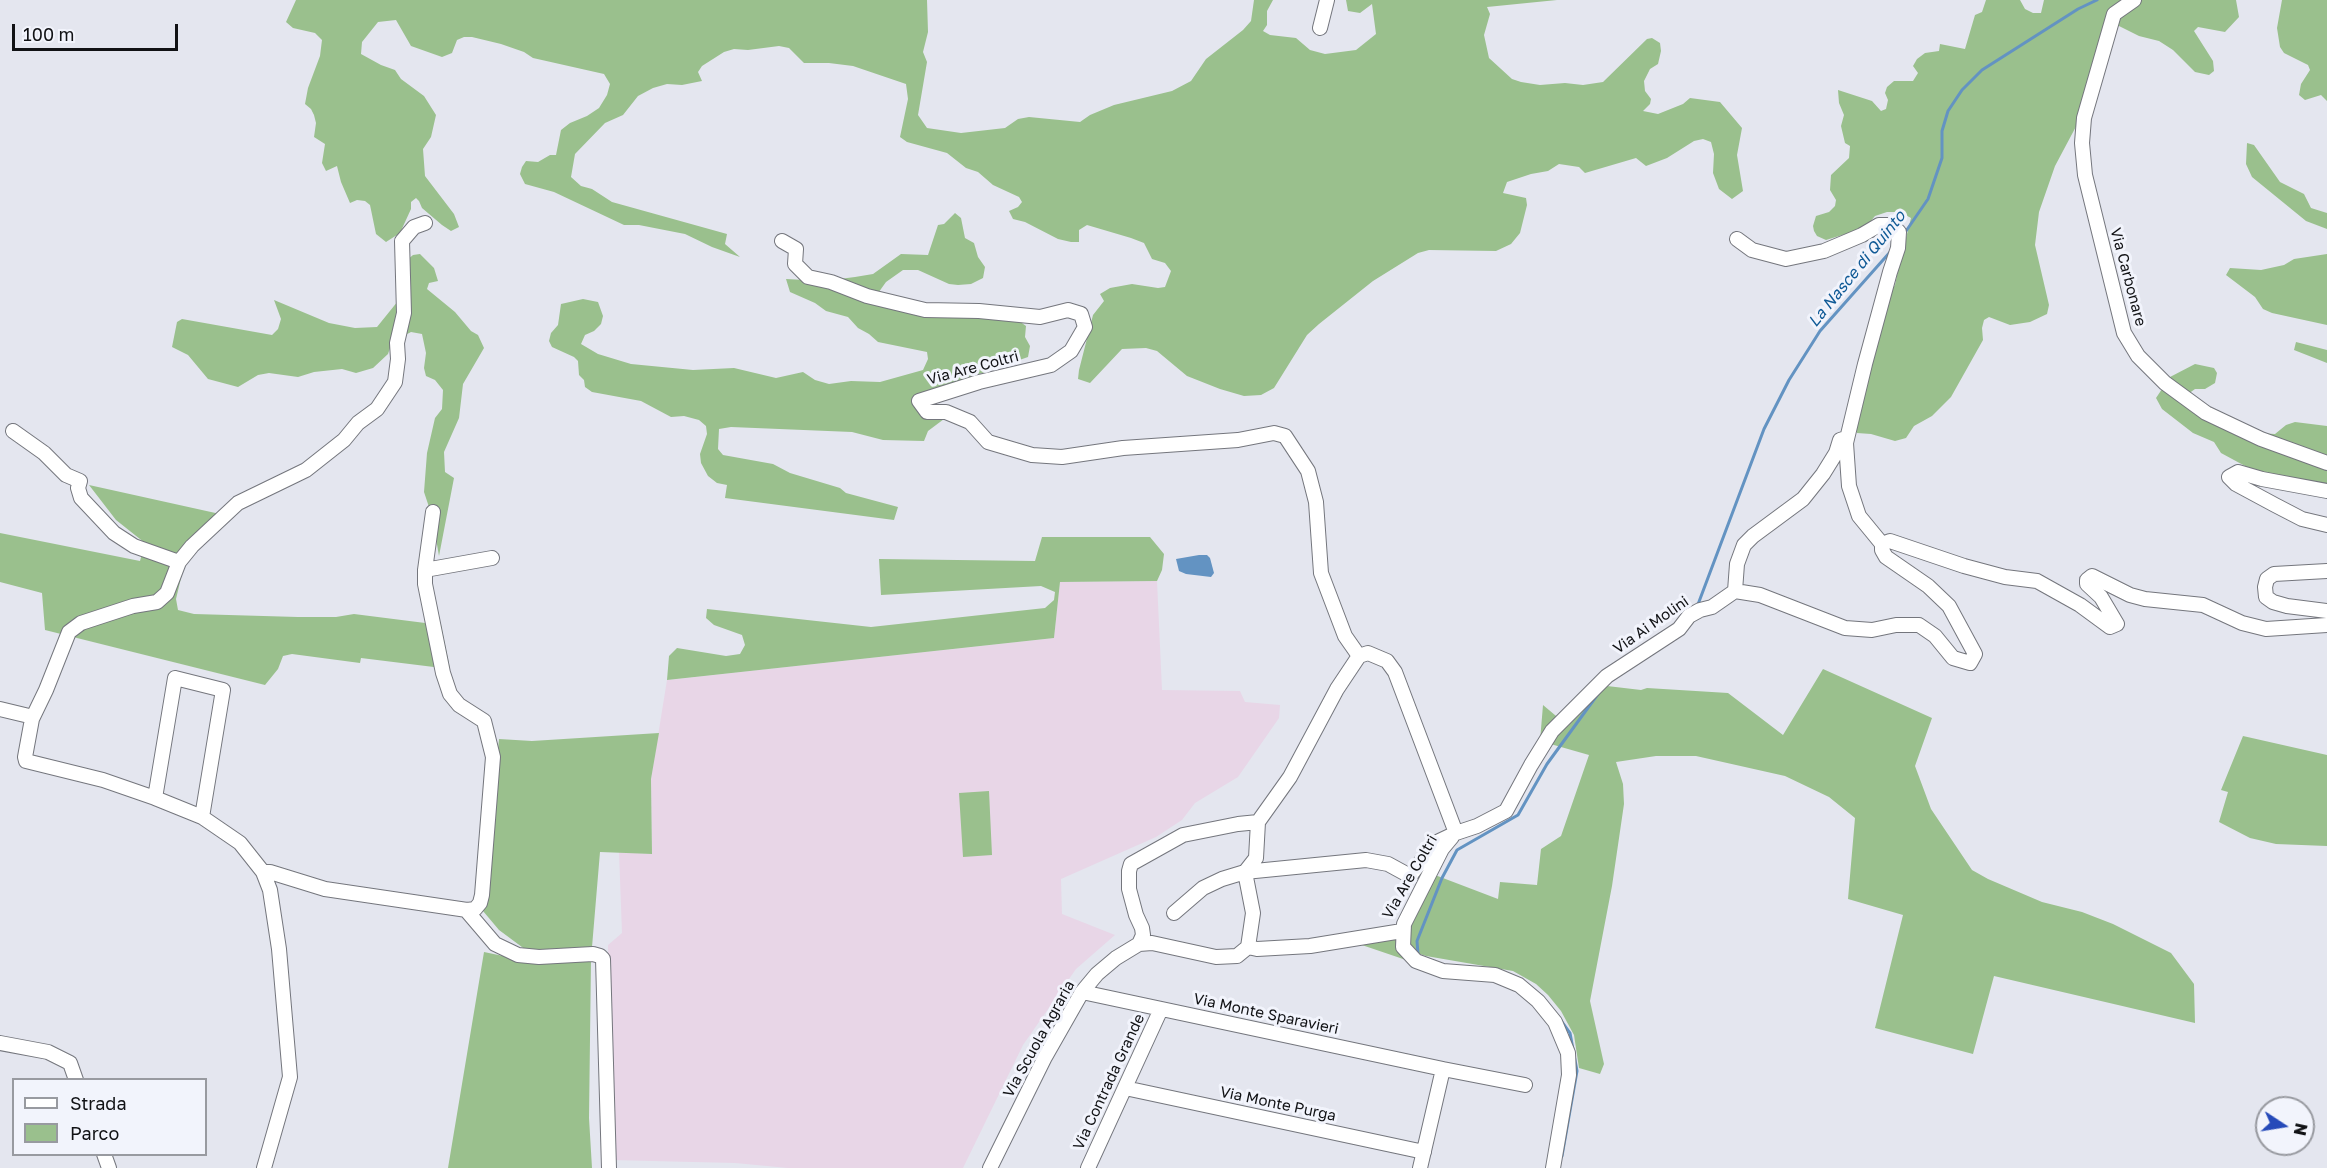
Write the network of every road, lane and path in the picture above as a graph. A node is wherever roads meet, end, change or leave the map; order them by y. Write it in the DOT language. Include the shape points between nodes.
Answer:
graph roads {
  1 [pos="1327,0"];
  2 [pos="2134,0"];
  3 [pos="1320,28"];
  4 [pos="424,223"];
  5 [pos="1737,239"];
  6 [pos="782,242"];
  7 [pos="13,430"];
  8 [pos="1846,443"];
  9 [pos="2327,463"];
  10 [pos="2327,491"];
  11 [pos="433,512"];
  12 [pos="2327,525"];
  13 [pos="1882,544"];
  14 [pos="492,558"];
  15 [pos="179,562"];
  16 [pos="425,570"];
  17 [pos="2327,571"];
  18 [pos="1735,591"];
  19 [pos="2327,611"];
  20 [pos="2327,625"];
  21 [pos="1359,656"];
  22 [pos="0,709"];
  23 [pos="32,719"];
  24 [pos="155,798"];
  25 [pos="202,817"];
  26 [pos="1258,822"];
  27 [pos="1456,833"];
  28 [pos="263,872"];
  29 [pos="1245,872"];
  30 [pos="308,885"];
  31 [pos="270,890"];
  32 [pos="466,910"];
  33 [pos="1174,913"];
  34 [pos="1402,931"];
  35 [pos="1139,944"];
  36 [pos="1248,947"];
  37 [pos="1082,992"];
  38 [pos="1161,1009"];
  39 [pos="0,1043"];
  40 [pos="1443,1069"];
  41 [pos="75,1078"];
  42 [pos="1525,1085"];
  43 [pos="1125,1088"];
  44 [pos="1424,1152"];
  45 [pos="264,1168"];
  46 [pos="609,1168"];
  47 [pos="990,1168"];
  48 [pos="1088,1168"];
  49 [pos="1420,1168"];
  50 [pos="1553,1168"];
  1 -- 3 [label="street"];
  2 -- 9 [label="street, Via Carbonare" via="2114,15 2084,118 2082,142 2085,175 2124,333 2138,356 2165,383 2206,413 2261,439"];
  4 -- 15 [label="street" via="414,227 402,241 404,313 397,343 395,382 377,410 306,470 238,503"];
  5 -- 8 [label="street" via="1752,250 1786,259 1824,251 1879,225 1891,225 1899,232"];
  6 -- 21 [label="street, Via Are Coltri" via="796,249 795,264 808,277 867,296 926,310 1041,317 1068,310 1081,314 1085,327 1071,351 1051,365 919,401 927,412 946,412 970,422 987,442 1032,455 1062,457 1274,433 1285,436 1308,471 1316,502 1321,573 1345,636"];
  7 -- 15 [label="street" via="66,475 80,482 81,498 114,534 134,546"];
  8 -- 13 [label="street" via="1849,486 1859,516"];
  8 -- 18 [label="street" via="1840,440 1823,474 1803,499 1744,546 1737,564"];
  10 -- 12 [label="street" via="2238,472 2229,477 2302,519"];
  11 -- 16 [label="street"];
  13 -- 18 [label="street" via="1886,557 1949,606 1975,654 1970,663 1953,658 1935,636 1919,625 1872,630 1845,628 1760,595"];
  13 -- 20 [label="street" via="1890,542 2005,577 2037,581 2110,627 2117,624 2101,597 2087,584 2092,576 2130,595 2203,605 2266,629"];
  14 -- 16 [label="street"];
  15 -- 23 [label="street" via="166,593 157,602 81,623 69,632"];
  16 -- 32 [label="street" via="430,612 450,694 459,705 484,721 494,757 482,896 476,909"];
  17 -- 19 [label="street" via="2274,574 2265,587 2266,597 2273,602"];
  18 -- 27 [label="street, Via Ai Molini" via="1712,607 1689,616 1679,629 1607,676 1552,731 1506,811"];
  21 -- 26 [label="street" via="1290,777"];
  21 -- 27 [label="street, Via Are Coltri" via="1371,654 1387,661 1395,672"];
  22 -- 23 [label="street"];
  23 -- 24 [label="street" via="27,762 103,780"];
  24 -- 25 [label="street"];
  24 -- 25 [label="street" via="176,678 223,690"];
  25 -- 28 [label="street" via="240,843"];
  26 -- 29 [label="street" via="1256,858"];
  26 -- 35 [label="street" via="1183,835 1131,864 1129,889 1143,934"];
  27 -- 29 [label="street, Via Ai Molini" via="1435,843 1410,876 1388,864 1366,860"];
  27 -- 34 [label="street, Via Are Coltri" via="1442,849"];
  28 -- 30 [label="street"];
  28 -- 31 [label="street"];
  29 -- 33 [label="street" via="1203,888"];
  29 -- 36 [label="street" via="1253,913"];
  30 -- 31 [label="street"];
  30 -- 32 [label="street"];
  31 -- 45 [label="street" via="290,1077"];
  32 -- 46 [label="street" via="495,944 518,954 593,954 603,959"];
  34 -- 36 [label="street, Via Are Coltri" via="1328,944"];
  34 -- 50 [label="street" via="1403,947 1416,961 1443,971 1494,975 1519,985 1555,1022 1568,1053 1569,1075"];
  35 -- 36 [label="street" via="1152,943 1216,957 1237,956"];
  35 -- 37 [label="street, Via Scuola Agraria" via="1097,974"];
  37 -- 38 [label="street, Via Monte Sparavieri"];
  37 -- 47 [label="street, Via Scuola Agraria"];
  38 -- 40 [label="street, Via Monte Sparavieri"];
  38 -- 43 [label="street, Via Contrada Grande"];
  39 -- 41 [label="street" via="48,1052 69,1064"];
  40 -- 42 [label="street, Via Monte Sparavieri"];
  40 -- 44 [label="street"];
  43 -- 44 [label="street, Via Monte Purga"];
  43 -- 48 [label="street, Via Contrada Grande"];
  44 -- 49 [label="street"];
}
